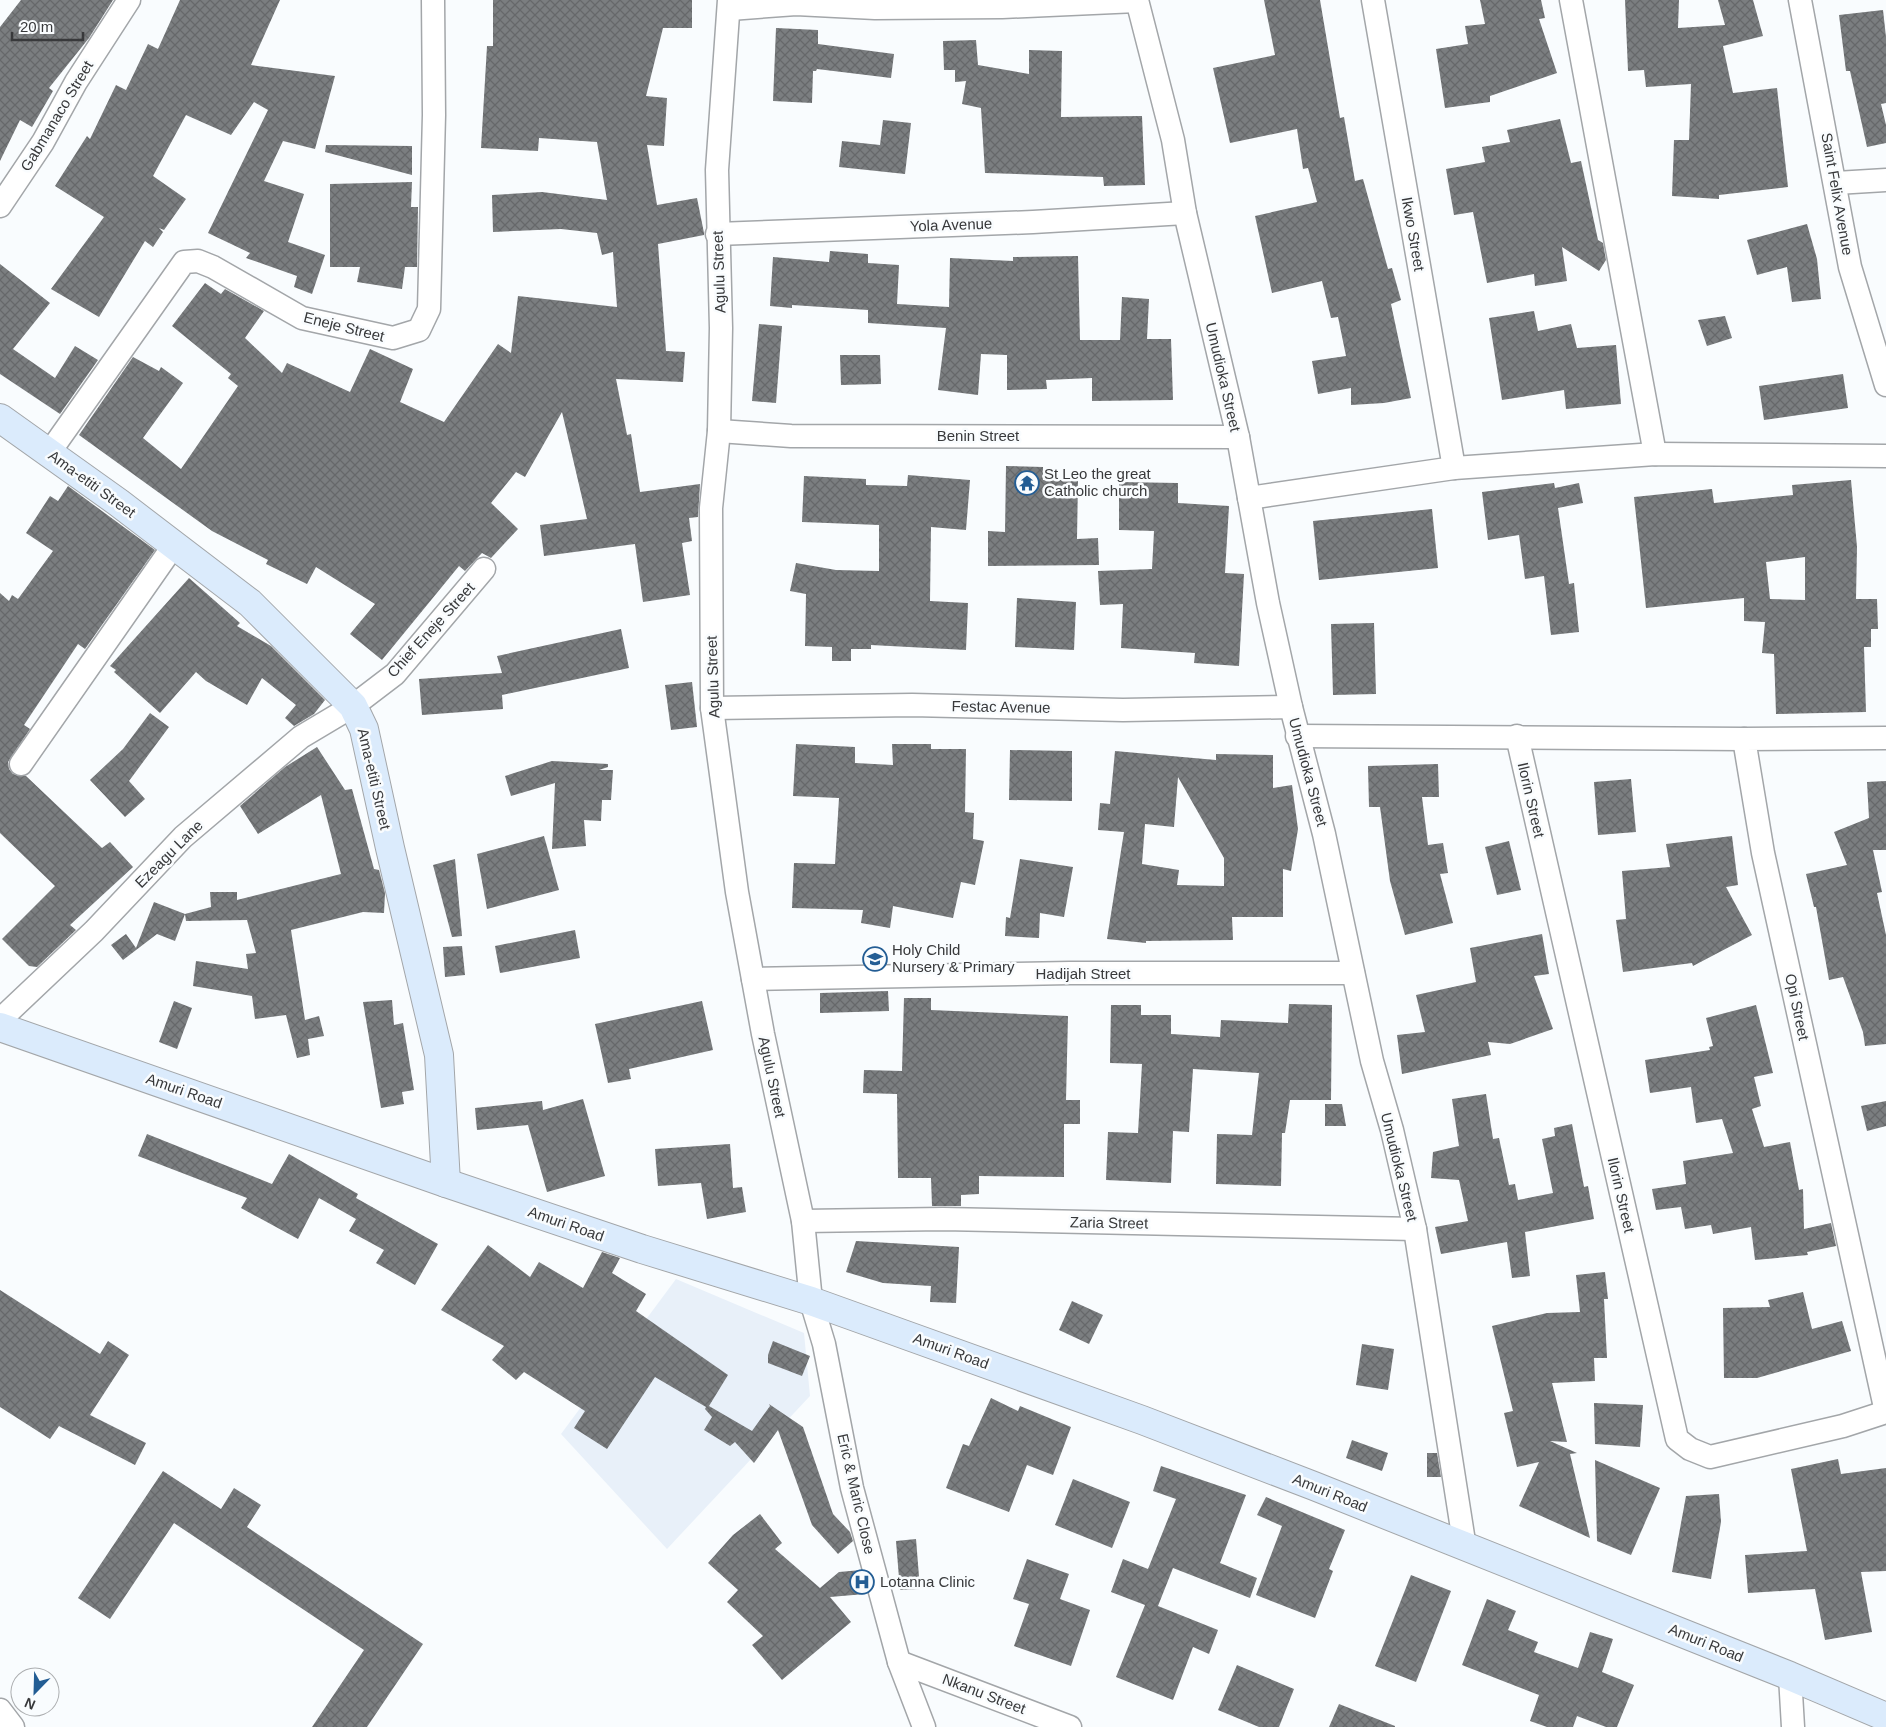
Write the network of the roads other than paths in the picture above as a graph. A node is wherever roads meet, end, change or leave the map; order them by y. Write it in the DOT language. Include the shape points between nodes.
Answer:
graph roads {
  1 [pos="129,0"];
  2 [pos="433,0"];
  3 [pos="1373,0"];
  4 [pos="1571,0"];
  5 [pos="1800,0"];
  6 [pos="1137,1"];
  7 [pos="729,5"];
  8 [pos="1886,180"];
  9 [pos="1836,183"];
  10 [pos="0,206"];
  11 [pos="1185,213"];
  12 [pos="717,234"];
  13 [pos="1886,385"];
  14 [pos="0,418"];
  15 [pos="719,432"];
  16 [pos="1238,437"];
  17 [pos="49,453"];
  18 [pos="1654,454"];
  19 [pos="1886,456"];
  20 [pos="1454,468"];
  21 [pos="1248,498"];
  22 [pos="174,545"];
  23 [pos="484,569"];
  24 [pos="353,706"];
  25 [pos="1291,707"];
  26 [pos="712,708"];
  27 [pos="1297,736"];
  28 [pos="1517,736"];
  29 [pos="1886,738"];
  30 [pos="1744,739"];
  31 [pos="21,764"];
  32 [pos="1353,973"];
  33 [pos="753,979"];
  34 [pos="0,1020"];
  35 [pos="0,1027"];
  36 [pos="446,1184"];
  37 [pos="803,1221"];
  38 [pos="1414,1229"];
  39 [pos="811,1302"];
  40 [pos="824,1344"];
  41 [pos="1886,1412"];
  42 [pos="1465,1548"];
  43 [pos="898,1662"];
  44 [pos="1790,1676"];
  45 [pos="0,1710"];
  46 [pos="1886,1717"];
  47 [pos="13,1727"];
  48 [pos="924,1727"];
  49 [pos="1070,1727"];
  50 [pos="1793,1727"];
  1 -- 10 [label="street, Gabmanaco Street"];
  2 -- 17 [label="street, Eneje Street" via="429,310 419,330 393,338 302,318 213,267 198,261 184,262"];
  3 -- 20 [label="street, Ikwo Street"];
  4 -- 18 [label="street"];
  5 -- 9 [label="street, Saint Felix Avenue"];
  6 -- 7 [label="street" via="992,7"];
  6 -- 11 [label="street, Umudioka Street" via="1173,140"];
  7 -- 12 [label="street, Agulu Street" via="717,170"];
  8 -- 9 [label="street"];
  9 -- 13 [label="street, Saint Felix Avenue" via="1850,267"];
  11 -- 12 [label="street, Yola Avenue"];
  11 -- 16 [label="street, Umudioka Street"];
  12 -- 15 [label="street, Agulu Street" via="721,328"];
  14 -- 17 [label="main road, Ama-etiti Street"];
  15 -- 16 [label="street, Benin Street" via="791,436"];
  15 -- 26 [label="street, Agulu Street" via="711,508"];
  16 -- 21 [label="street, Umudioka Street"];
  17 -- 22 [label="main road, Ama-etiti Street"];
  18 -- 19 [label="street"];
  18 -- 20 [label="street"];
  20 -- 21 [label="street"];
  21 -- 25 [label="street, Umudioka Street"];
  22 -- 24 [label="main road, Ama-etiti Street" via="250,603"];
  22 -- 31 [label="street"];
  23 -- 24 [label="street, Chief Eneje Street" via="395,674"];
  24 -- 34 [label="street, Ezeagu Lane" via="301,737 183,837 94,931"];
  24 -- 36 [label="main road, Ama-etiti Street" via="364,729 439,1055"];
  25 -- 26 [label="street, Festac Avenue" via="1123,710 912,705"];
  25 -- 27 [label="street, Umudioka Street"];
  26 -- 33 [label="street, Agulu Street" via="737,892"];
  27 -- 28 [label="street"];
  27 -- 32 [label="street, Umudioka Street" via="1324,834"];
  28 -- 30 [label="street"];
  28 -- 41 [label="street, Ilorin Street" via="1678,1439 1690,1449 1710,1457 1842,1426"];
  29 -- 30 [label="street"];
  30 -- 41 [label="street, Opi Street" via="1763,853"];
  32 -- 33 [label="street, Hadijah Street" via="1070,973"];
  32 -- 38 [label="street, Umudioka Street"];
  33 -- 37 [label="street, Agulu Street"];
  35 -- 36 [label="main road, Amuri Road"];
  36 -- 39 [label="main road, Amuri Road"];
  37 -- 38 [label="street, Zaria Street" via="953,1219"];
  37 -- 39 [label="street, Agulu Street"];
  38 -- 42 [label="street, Umudioka Street"];
  39 -- 40 [label="street, Agulu Street"];
  39 -- 42 [label="main road, Amuri Road" via="1142,1420"];
  40 -- 43 [label="street, Eric & Maric Close" via="852,1488"];
  42 -- 44 [label="main road, Amuri Road"];
  43 -- 48 [label="street, Eric & Maric Close"];
  43 -- 49 [label="street, Nkanu Street"];
  44 -- 46 [label="main road, Amuri Road"];
  44 -- 50 [label="street"];
  45 -- 47 [label="street"];
}
